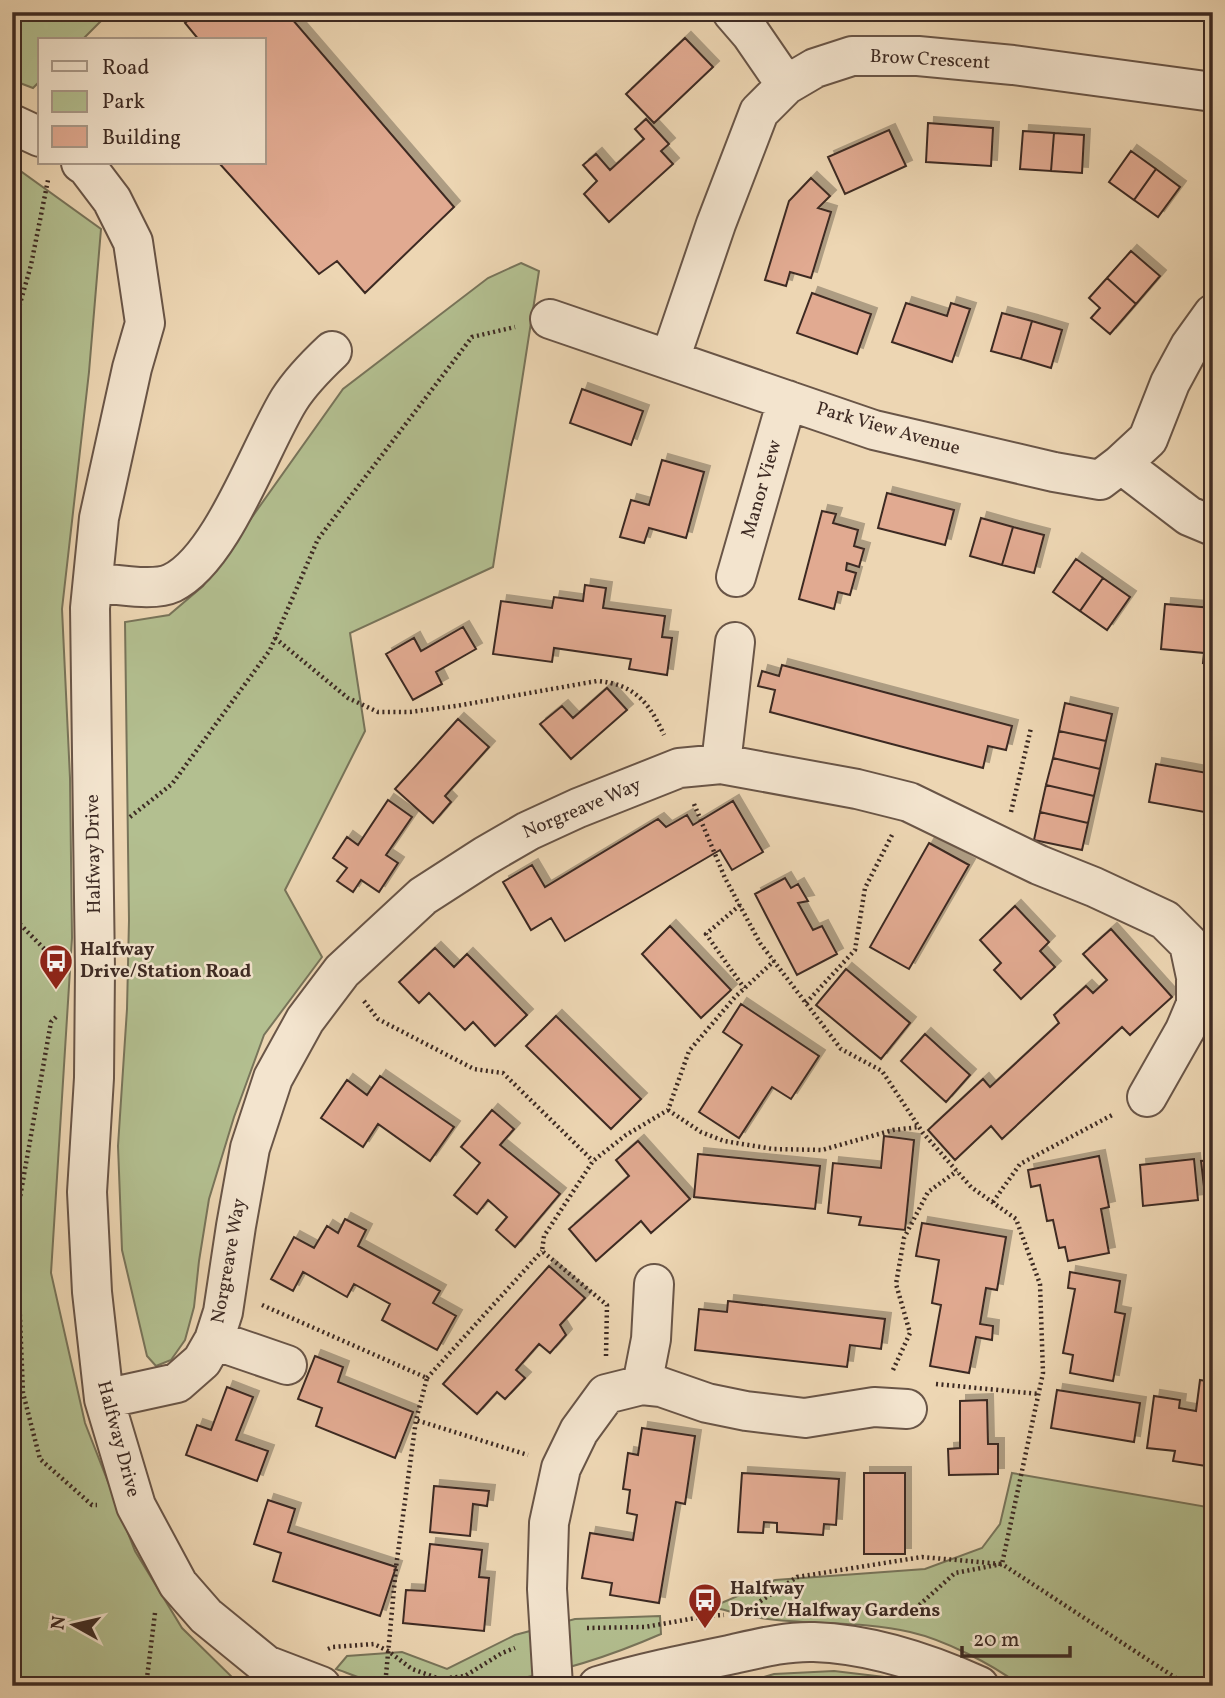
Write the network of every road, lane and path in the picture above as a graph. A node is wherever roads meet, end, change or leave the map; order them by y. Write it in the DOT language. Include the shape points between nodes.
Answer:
graph roads {
  1 [pos="732,12"];
  2 [pos="786,85"];
  3 [pos="1213,92"];
  4 [pos="12,124"];
  5 [pos="38,136"];
  6 [pos="65,169"];
  7 [pos="1213,314"];
  8 [pos="550,318"];
  9 [pos="12,332"];
  10 [pos="332,351"];
  11 [pos="670,359"];
  12 [pos="787,400"];
  13 [pos="1121,464"];
  14 [pos="1213,526"];
  15 [pos="736,577"];
  16 [pos="93,582"];
  17 [pos="275,638"];
  18 [pos="735,642"];
  19 [pos="1031,727"];
  20 [pos="721,764"];
  21 [pos="679,768"];
  22 [pos="909,802"];
  23 [pos="95,834"];
  24 [pos="1003,846"];
  25 [pos="740,905"];
  26 [pos="12,916"];
  27 [pos="774,961"];
  28 [pos="95,970"];
  29 [pos="342,971"];
  30 [pos="744,988"];
  31 [pos="806,1003"];
  32 [pos="59,1013"];
  33 [pos="1147,1097"];
  34 [pos="668,1110"];
  35 [pos="919,1127"];
  36 [pos="593,1161"];
  37 [pos="957,1171"];
  38 [pos="993,1202"];
  39 [pos="542,1251"];
  40 [pos="654,1284"];
  41 [pos="226,1289"];
  42 [pos="214,1340"];
  43 [pos="286,1364"];
  44 [pos="427,1378"];
  45 [pos="642,1385"];
  46 [pos="606,1394"];
  47 [pos="1039,1394"];
  48 [pos="104,1399"];
  49 [pos="891,1408"];
  50 [pos="415,1420"];
  51 [pos="561,1468"];
  52 [pos="136,1506"];
  53 [pos="1002,1564"];
  54 [pos="175,1576"];
  55 [pos="740,1614"];
  56 [pos="729,1615"];
  57 [pos="907,1616"];
  58 [pos="550,1634"];
  59 [pos="1213,1638"];
  60 [pos="388,1651"];
  61 [pos="269,1674"];
  62 [pos="146,1686"];
  63 [pos="321,1686"];
  64 [pos="385,1686"];
  65 [pos="552,1686"];
  66 [pos="598,1686"];
  67 [pos="979,1686"];
  68 [pos="1188,1686"];
  69 [pos="1206,1686"];
  1 -- 2 [label="street"];
  2 -- 3 [label="street, Brow Crescent" via="815,68 852,56 918,57"];
  2 -- 11 [label="street, Brow Crescent" via="759,112"];
  4 -- 5 [label="street"];
  6 -- 9 [label="path"];
  6 -- 16 [label="street, Halfway Drive" via="112,200 133,242 145,323 99,517"];
  7 -- 13 [label="street, Park View Avenue" via="1170,383 1148,439"];
  8 -- 11 [label="street, Park View Avenue"];
  8 -- 17 [label="path" via="472,337 318,539"];
  10 -- 16 [label="street" via="289,400 238,499 189,572 155,587"];
  11 -- 12 [label="street, Park View Avenue"];
  12 -- 13 [label="street, Park View Avenue" via="874,430 1054,472 1100,480"];
  12 -- 15 [label="street, Manor View"];
  13 -- 14 [label="street" via="1189,516"];
  16 -- 23 [label="street, Halfway Drive"];
  17 -- 21 [label="path" via="348,698 378,712 410,712 597,681 617,683 635,692 655,715"];
  17 -- 23 [label="path" via="172,784 125,821"];
  18 -- 20 [label="street"];
  19 -- 24 [label="path"];
  20 -- 21 [label="street, Norgreave Way"];
  20 -- 22 [label="street, Norgreave Way"];
  21 -- 25 [label="path"];
  21 -- 29 [label="street, Norgreave Way" via="578,808 485,856 423,896"];
  22 -- 24 [label="street, Norgreave Way"];
  22 -- 31 [label="path" via="865,888 855,950"];
  23 -- 28 [label="street, Halfway Drive"];
  24 -- 33 [label="street, Norgreave Way" via="1166,920 1189,944 1196,1004"];
  25 -- 27 [label="path"];
  25 -- 30 [label="path" via="706,934"];
  26 -- 28 [label="path" via="81,987"];
  27 -- 30 [label="path"];
  27 -- 31 [label="path"];
  28 -- 48 [label="street, Halfway Drive" via="87,1192"];
  29 -- 36 [label="path" via="378,1019 474,1069 503,1073"];
  29 -- 41 [label="street, Norgreave Way" via="305,1020 273,1078 250,1148"];
  30 -- 34 [label="path" via="689,1051"];
  31 -- 35 [label="path" via="841,1049 882,1071"];
  32 -- 52 [label="path" via="51,1022 16,1220 23,1393 40,1459 92,1505"];
  33 -- 38 [label="path" via="1020,1164"];
  34 -- 35 [label="path" via="724,1141 773,1149 822,1150"];
  34 -- 36 [label="path"];
  35 -- 37 [label="path"];
  36 -- 39 [label="path" via="544,1236"];
  37 -- 38 [label="path"];
  37 -- 49 [label="path" via="928,1192 904,1238 896,1283 910,1333"];
  38 -- 47 [label="path" via="1016,1219 1040,1284 1043,1373"];
  39 -- 44 [label="path"];
  39 -- 46 [label="path" via="607,1305"];
  40 -- 45 [label="street" via="651,1339"];
  41 -- 42 [label="street, Norgreave Way"];
  41 -- 44 [label="path"];
  42 -- 43 [label="street"];
  42 -- 48 [label="street, Norgreave Way" via="202,1361 177,1383"];
  44 -- 50 [label="path"];
  45 -- 46 [label="street"];
  45 -- 49 [label="street" via="746,1411 805,1418"];
  46 -- 51 [label="street" via="579,1431"];
  47 -- 49 [label="path" via="922,1382"];
  47 -- 53 [label="path"];
  48 -- 52 [label="street, Halfway Drive"];
  50 -- 51 [label="path"];
  50 -- 60 [label="path"];
  51 -- 58 [label="street" via="550,1523"];
  52 -- 54 [label="street, Halfway Drive"];
  53 -- 55 [label="path" via="922,1557 797,1577"];
  53 -- 57 [label="path" via="955,1573"];
  53 -- 68 [label="path"];
  54 -- 61 [label="street, Halfway Drive" via="206,1616"];
  54 -- 62 [label="path" via="158,1587"];
  56 -- 58 [label="path"];
  58 -- 60 [label="path" via="502,1653 465,1676 440,1679 412,1669"];
  58 -- 65 [label="street"];
  59 -- 69 [label="path"];
  60 -- 61 [label="path" via="374,1644 333,1647"];
  60 -- 64 [label="path"];
  61 -- 63 [label="street, Halfway Drive"];
  66 -- 67 [label="street" via="681,1664 813,1642 872,1650 939,1667"];
}
